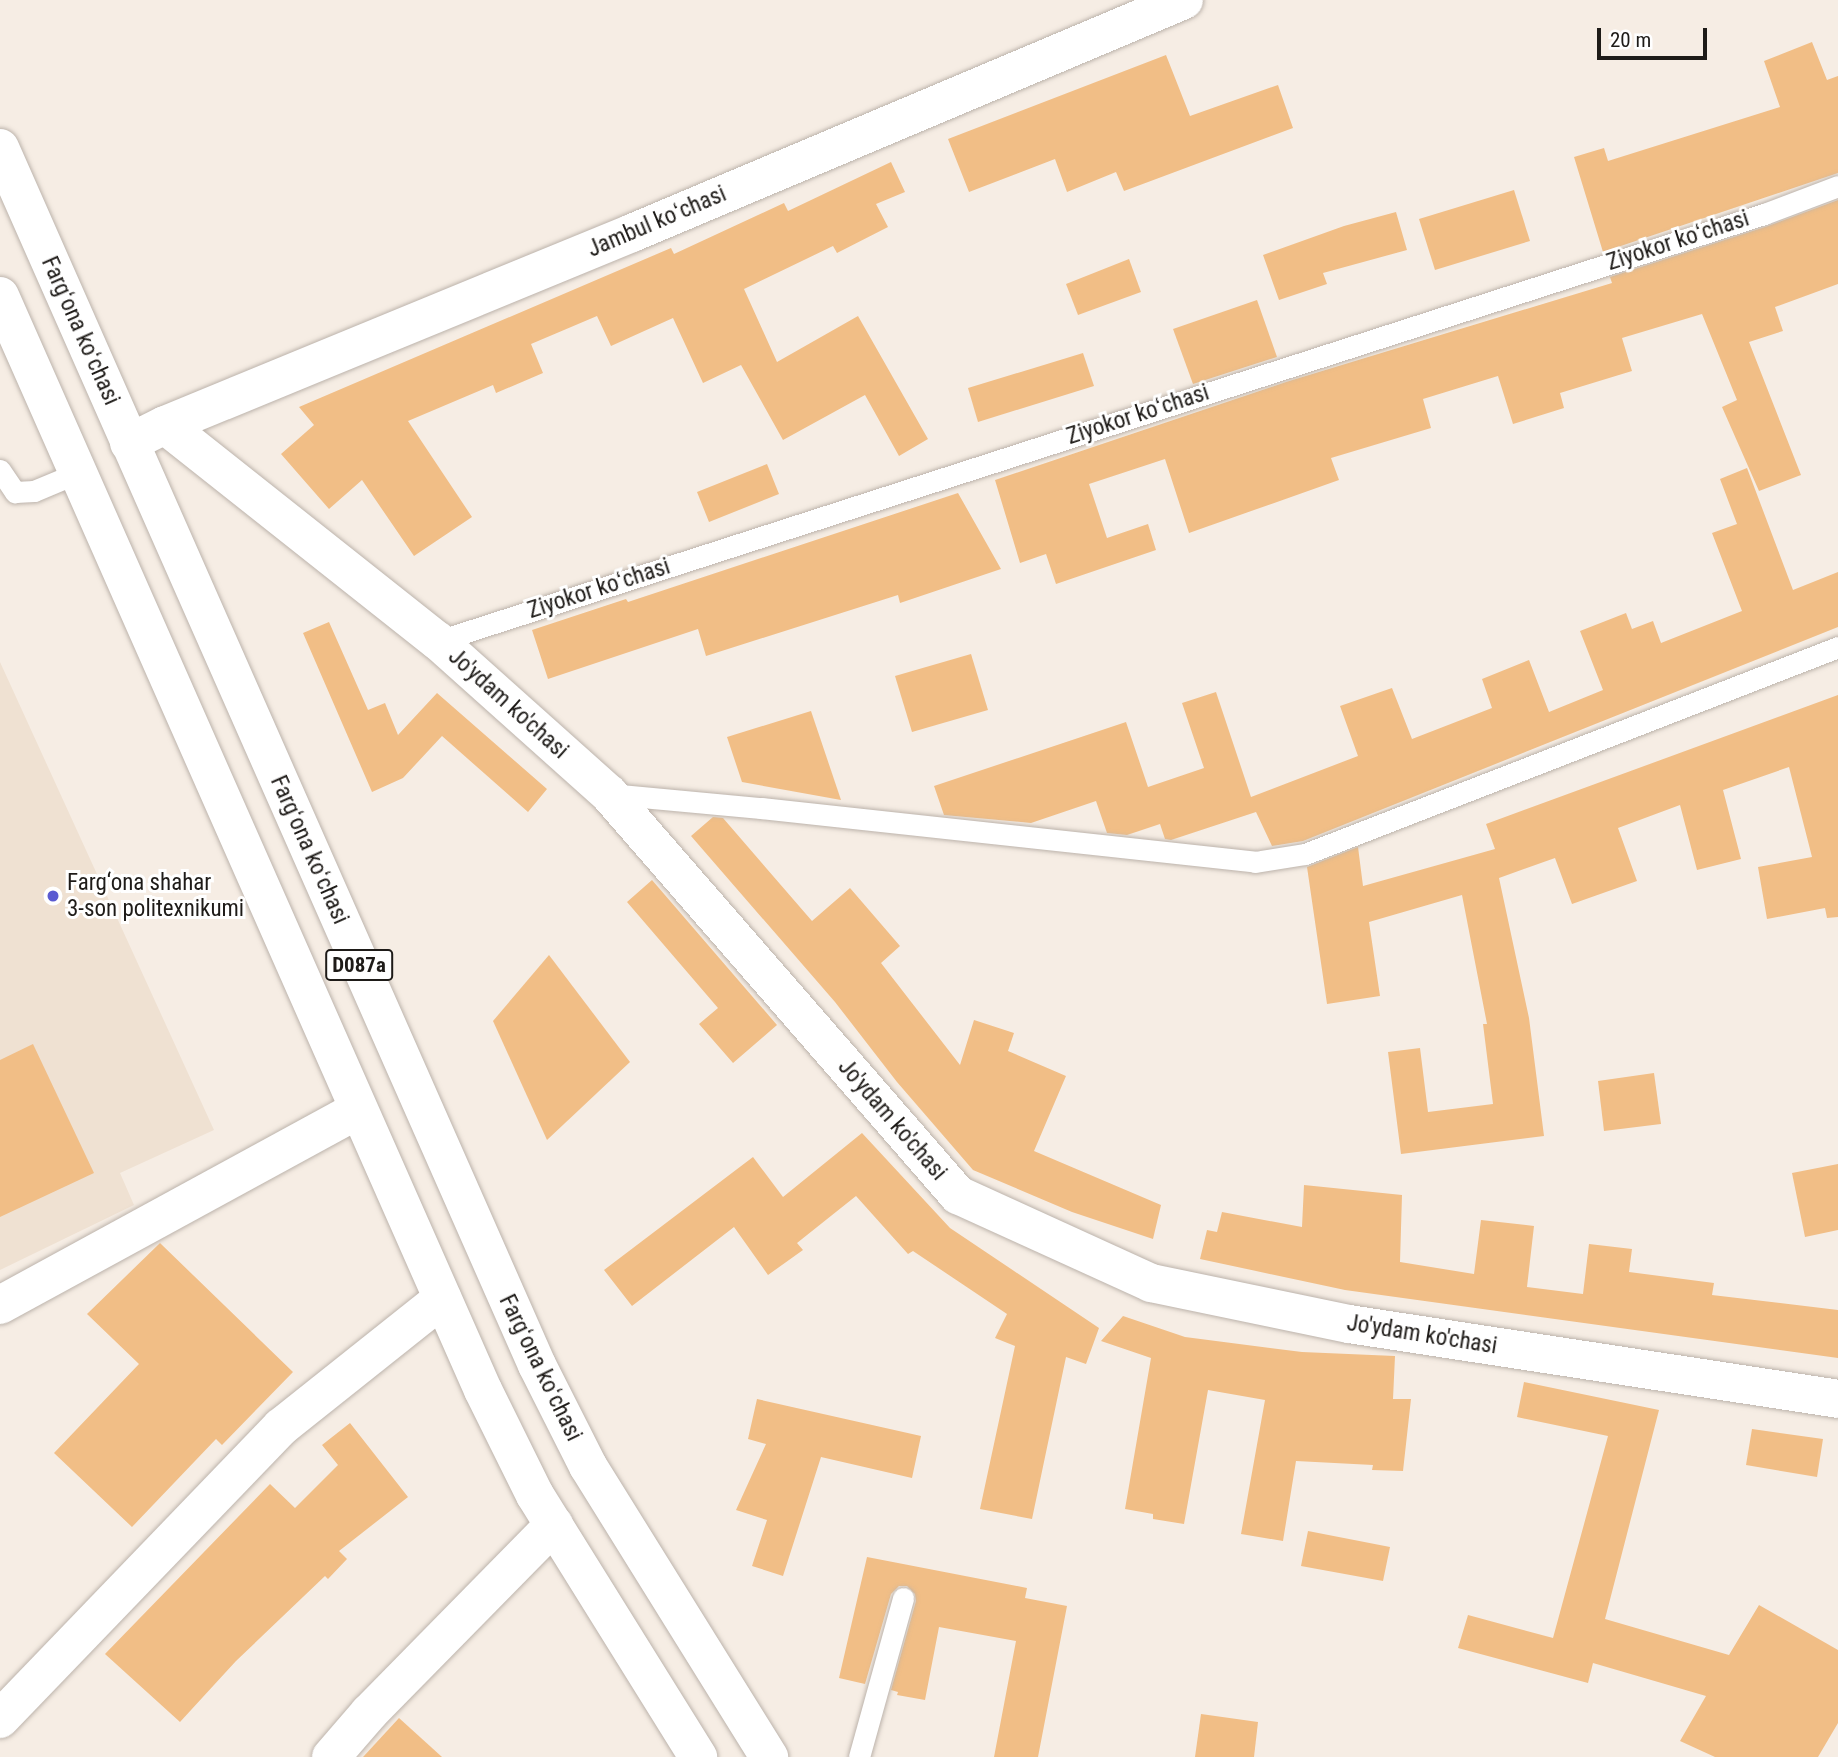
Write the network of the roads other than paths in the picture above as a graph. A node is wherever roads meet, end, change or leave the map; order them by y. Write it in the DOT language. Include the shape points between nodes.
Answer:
graph roads {
  1 [pos="1184,0"];
  2 [pos="0,148"];
  3 [pos="1838,187"];
  4 [pos="0,296"];
  5 [pos="165,425"];
  6 [pos="129,443"];
  7 [pos="0,470"];
  8 [pos="77,473"];
  9 [pos="438,641"];
  10 [pos="1838,647"];
  11 [pos="609,794"];
  12 [pos="358,1110"];
  13 [pos="442,1299"];
  14 [pos="0,1305"];
  15 [pos="1838,1399"];
  16 [pos="554,1525"];
  17 [pos="903,1598"];
  18 [pos="0,1719"];
  19 [pos="331,1757"];
  20 [pos="698,1757"];
  21 [pos="769,1757"];
  22 [pos="859,1757"];
  1 -- 5 [label="street, Jambul koʻchasi"];
  2 -- 6 [label="street, Fargʻona koʻchasi / D087a"];
  3 -- 9 [label="lane, Ziyokor koʻchasi"];
  4 -- 8 [label="street, D087a"];
  5 -- 6 [label="street, Jambul koʻchasi"];
  5 -- 9 [label="street, Jo'ydam ko'chasi"];
  6 -- 21 [label="street, Fargʻona koʻchasi / D087a" via="537,1365 588,1466"];
  7 -- 8 [label="lane" via="15,492 34,491"];
  8 -- 12 [label="street, D087a"];
  9 -- 11 [label="street, Jo'ydam ko'chasi"];
  10 -- 11 [label="lane" via="1305,854 1255,862"];
  11 -- 15 [label="street, Jo'ydam ko'chasi" via="958,1195 1151,1283 1349,1324"];
  12 -- 13 [label="street, D087a"];
  12 -- 14 [label="street"];
  13 -- 16 [label="street, D087a" via="535,1495"];
  13 -- 18 [label="street" via="281,1427"];
  16 -- 19 [label="street"];
  16 -- 20 [label="street, D087a"];
  17 -- 22 [label="lane"];
}
